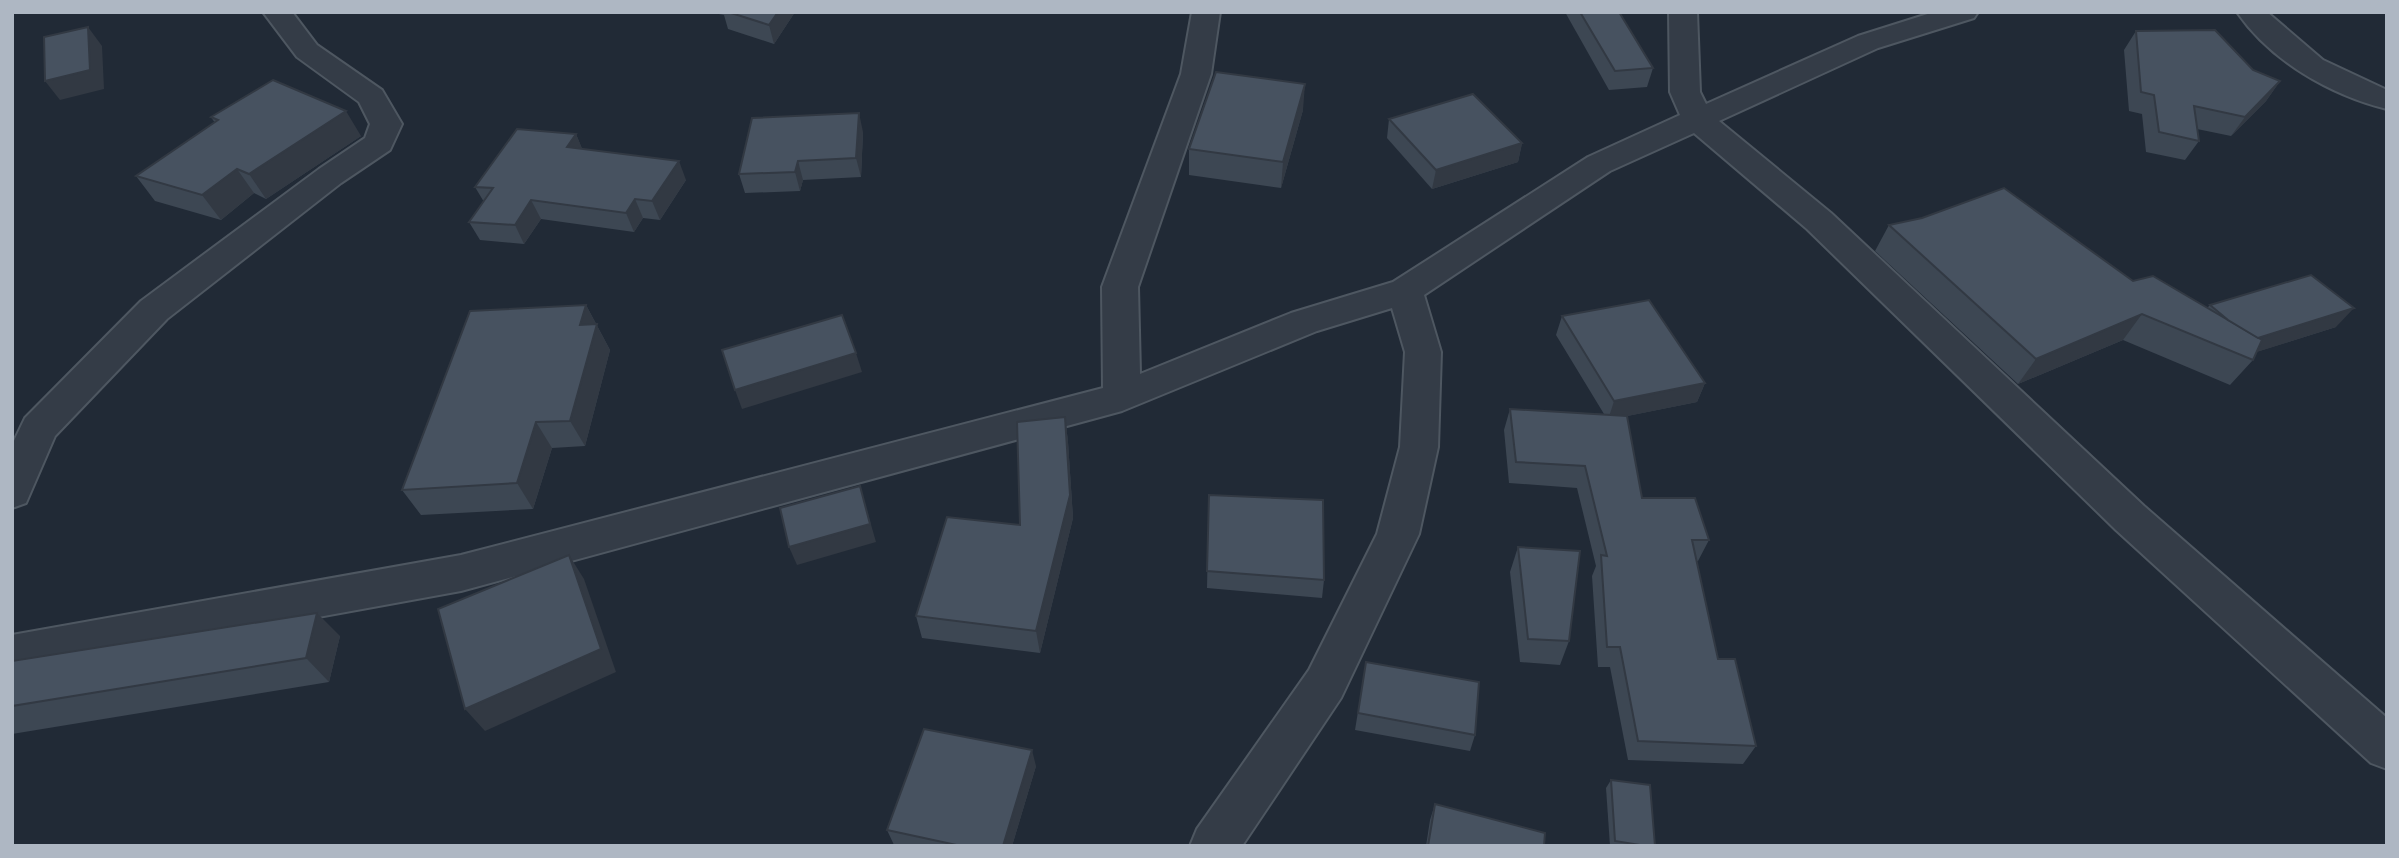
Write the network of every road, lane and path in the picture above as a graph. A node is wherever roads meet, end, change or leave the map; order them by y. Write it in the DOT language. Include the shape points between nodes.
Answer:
graph roads {
  1 [pos="277,12"];
  2 [pos="1206,12"];
  3 [pos="1683,12"];
  4 [pos="1964,12"];
  5 [pos="2251,12"];
  6 [pos="2387,100"];
  7 [pos="1698,120"];
  8 [pos="1405,291"];
  9 [pos="1122,397"];
  10 [pos="12,492"];
  11 [pos="12,654"];
  12 [pos="2387,748"];
  13 [pos="1214,846"];
  1 -- 10 [label="street" via="307,51 371,97 386,124 379,143 154,310 39,428"];
  2 -- 9 [label="street" via="1196,74 1120,287"];
  3 -- 7 [label="street" via="1685,92"];
  4 -- 7 [label="street" via="1868,42"];
  5 -- 6 [label="street" via="2312,69"];
  7 -- 8 [label="street" via="1599,164"];
  7 -- 12 [label="street" via="1819,221 2130,518"];
  8 -- 9 [label="street" via="1304,321"];
  8 -- 13 [label="street" via="1423,352 1419,447 1398,534 1325,684"];
  9 -- 11 [label="street" via="461,573"];
}
